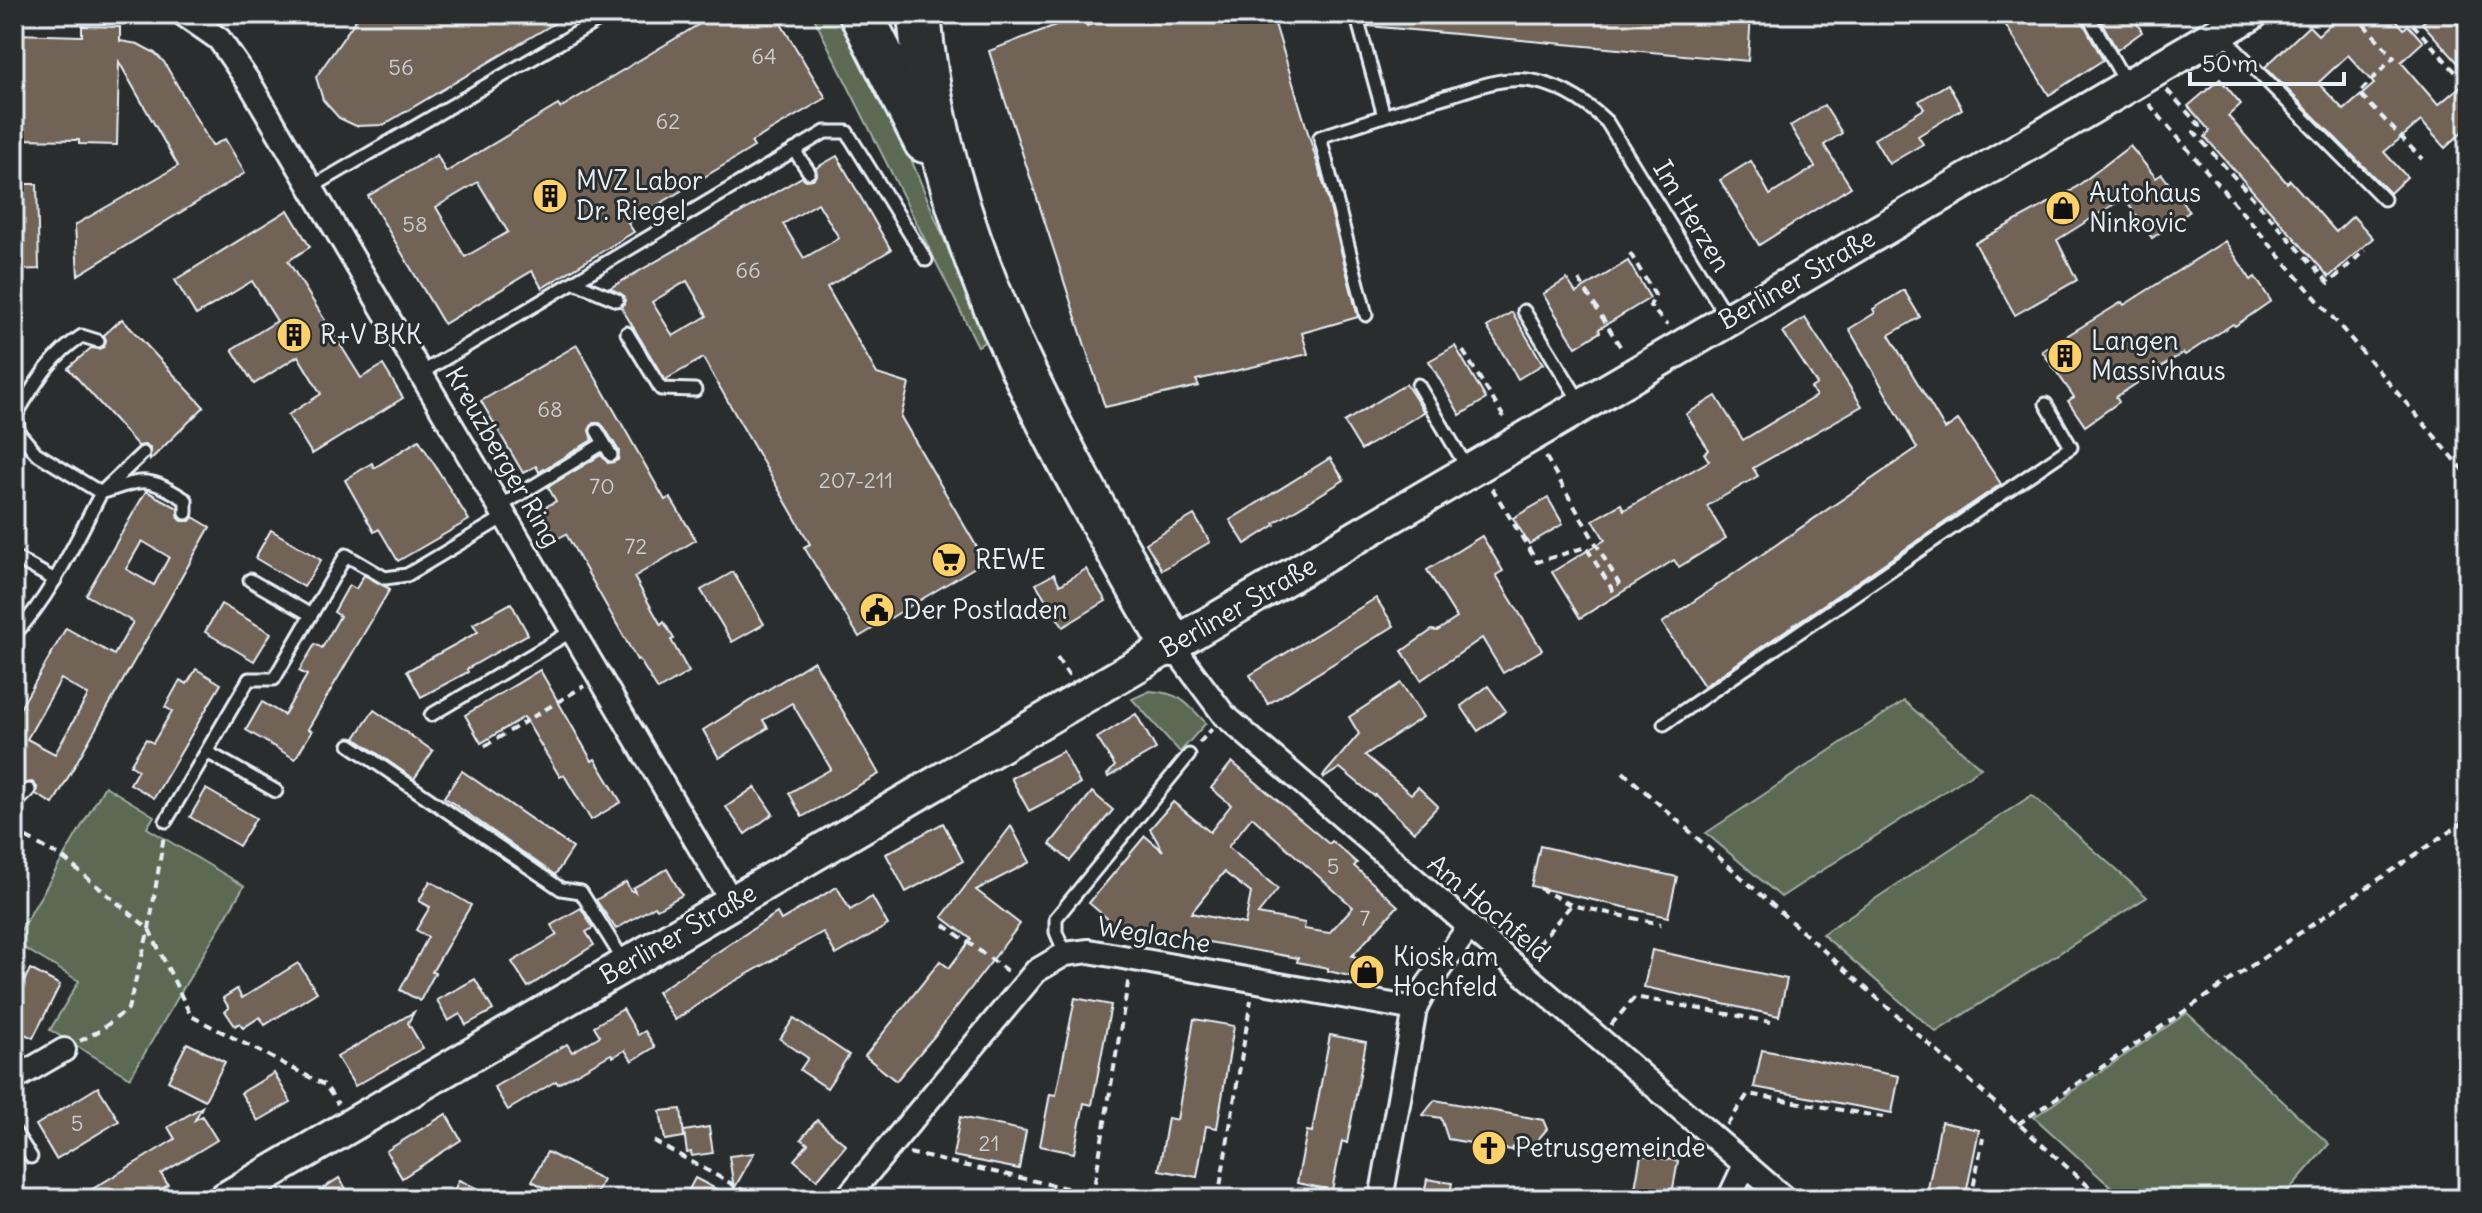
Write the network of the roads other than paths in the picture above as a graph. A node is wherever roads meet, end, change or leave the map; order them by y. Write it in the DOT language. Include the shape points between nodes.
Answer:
graph roads {
  1 [pos="183,14"];
  2 [pos="609,14"];
  3 [pos="861,14"];
  4 [pos="919,14"];
  5 [pos="1356,14"];
  6 [pos="2087,14"];
  7 [pos="2238,22"];
  8 [pos="2136,93"];
  9 [pos="1384,116"];
  10 [pos="794,150"];
  11 [pos="809,172"];
  12 [pos="312,187"];
  13 [pos="2384,199"];
  14 [pos="960,210"];
  15 [pos="926,260"];
  16 [pos="574,282"];
  17 [pos="617,300"];
  18 [pos="1524,311"];
  19 [pos="1366,315"];
  20 [pos="1728,319"];
  21 [pos="627,333"];
  22 [pos="98,341"];
  23 [pos="421,373"];
  24 [pos="1418,385"];
  25 [pos="695,390"];
  26 [pos="2046,404"];
  27 [pos="1582,405"];
  28 [pos="597,431"];
  29 [pos="604,443"];
  30 [pos="143,453"];
  31 [pos="611,455"];
  32 [pos="1474,468"];
  33 [pos="101,493"];
  34 [pos="502,512"];
  35 [pos="186,513"];
  36 [pos="14,557"];
  37 [pos="55,580"];
  38 [pos="250,580"];
  39 [pos="311,615"];
  40 [pos="572,631"];
  41 [pos="14,635"];
  42 [pos="1172,645"];
  43 [pos="431,715"];
  44 [pos="1664,724"];
  45 [pos="350,745"];
  46 [pos="207,752"];
  47 [pos="1189,755"];
  48 [pos="29,790"];
  49 [pos="276,791"];
  50 [pos="14,805"];
  51 [pos="166,821"];
  52 [pos="732,902"];
  53 [pos="1469,927"];
  54 [pos="1065,954"];
  55 [pos="626,964"];
  56 [pos="1415,1009"];
  57 [pos="64,1050"];
  58 [pos="14,1079"];
  59 [pos="14,1131"];
  60 [pos="31,1157"];
  61 [pos="1745,1165"];
  62 [pos="225,1199"];
  63 [pos="846,1199"];
  64 [pos="1381,1199"];
  65 [pos="1729,1199"];
  66 [pos="1785,1199"];
  1 -- 12 [label="street, Kreuzberger Ring" via="219,39"];
  2 -- 12 [label="lane"];
  3 -- 14 [label="highway"];
  4 -- 14 [label="highway" via="929,89"];
  5 -- 9 [label="lane"];
  6 -- 8 [label="lane"];
  7 -- 8 [label="street, Berliner Straße"];
  7 -- 13 [label="lane" via="2234,48"];
  8 -- 20 [label="street, Berliner Straße"];
  9 -- 19 [label="lane, Im Herzen" via="1320,137"];
  9 -- 20 [label="lane, Im Herzen" via="1505,81 1553,86 1587,103 1617,136"];
  10 -- 11 [label="lane"];
  10 -- 15 [label="lane" via="825,132 847,132"];
  10 -- 16 [label="lane"];
  12 -- 23 [label="street, Kreuzberger Ring"];
  14 -- 42 [label="highway" via="1037,399"];
  16 -- 17 [label="lane"];
  16 -- 23 [label="lane"];
  18 -- 27 [label="lane"];
  20 -- 27 [label="street, Berliner Straße"];
  21 -- 25 [label="lane" via="661,389"];
  22 -- 33 [label="lane" via="82,336 64,347 16,415 19,433 36,453"];
  23 -- 34 [label="street, Kreuzberger Ring"];
  24 -- 32 [label="lane"];
  26 -- 44 [label="lane" via="2071,447"];
  27 -- 32 [label="street, Berliner Straße"];
  28 -- 29 [label="lane"];
  29 -- 31 [label="lane"];
  29 -- 34 [label="lane"];
  30 -- 33 [label="lane"];
  32 -- 42 [label="street, Berliner Straße"];
  33 -- 35 [label="lane" via="140,480 186,500"];
  33 -- 37 [label="lane"];
  34 -- 39 [label="lane" via="407,575 385,578 346,555"];
  34 -- 40 [label="street, Kreuzberger Ring"];
  36 -- 37 [label="lane"];
  37 -- 41 [label="lane"];
  38 -- 39 [label="lane"];
  39 -- 46 [label="lane" via="274,679 249,679"];
  40 -- 43 [label="lane"];
  40 -- 52 [label="street, Kreuzberger Ring"];
  42 -- 52 [label="street, Berliner Straße"];
  42 -- 53 [label="street, Am Hochfeld" via="1224,715"];
  45 -- 55 [label="lane" via="561,889 581,892"];
  46 -- 49 [label="lane"];
  46 -- 51 [label="lane"];
  47 -- 54 [label="lane" via="1056,918"];
  48 -- 50 [label="lane"];
  52 -- 55 [label="street, Berliner Straße"];
  53 -- 56 [label="street"];
  53 -- 61 [label="street, Am Hochfeld"];
  54 -- 56 [label="street, Weglache" via="1089,951"];
  54 -- 63 [label="street, Weglache" via="1036,971"];
  55 -- 62 [label="street, Berliner Straße"];
  56 -- 64 [label="street"];
  57 -- 58 [label="street"];
  59 -- 60 [label="lane"];
  61 -- 65 [label="street"];
  61 -- 66 [label="street, Am Hochfeld"];
}
